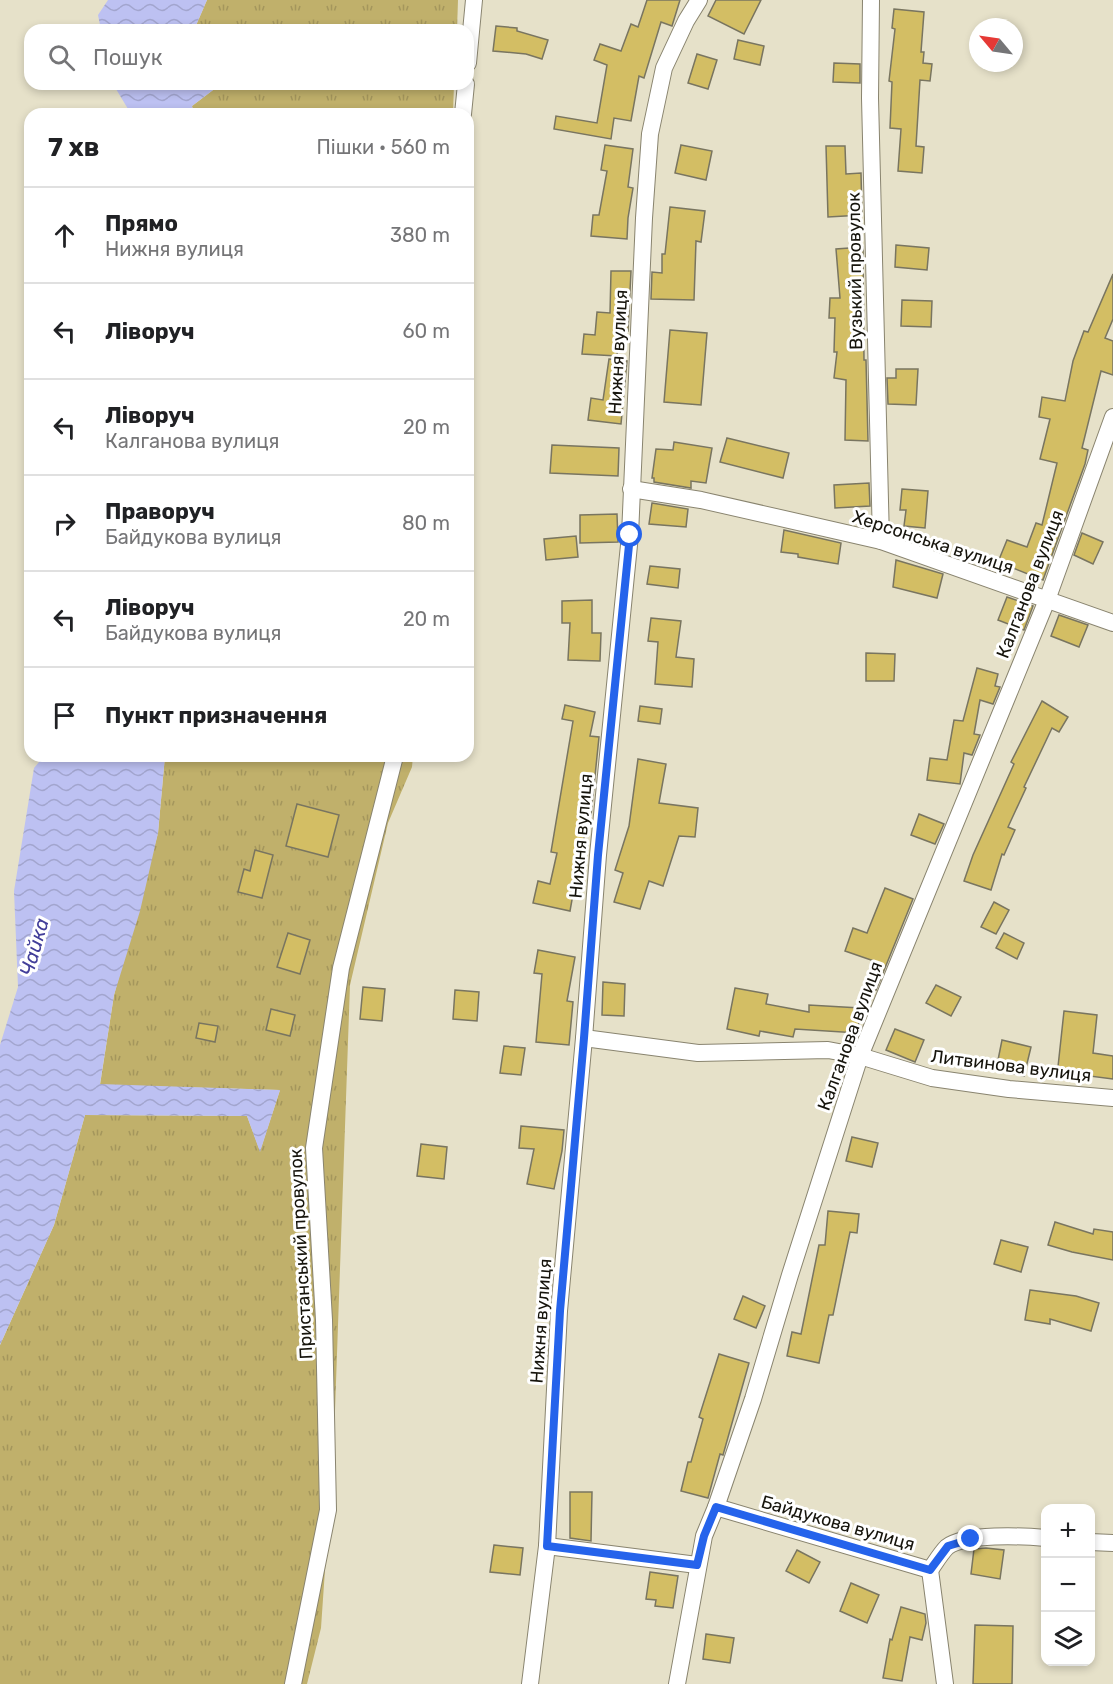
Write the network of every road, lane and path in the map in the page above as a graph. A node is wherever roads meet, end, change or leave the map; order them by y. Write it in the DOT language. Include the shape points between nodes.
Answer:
graph roads {
  1 [pos="474,0"];
  2 [pos="699,0"];
  3 [pos="871,0"];
  4 [pos="472,24"];
  5 [pos="465,90"];
  6 [pos="464,108"];
  7 [pos="1113,417"];
  8 [pos="631,489"];
  9 [pos="881,542"];
  10 [pos="1047,600"];
  11 [pos="1113,623"];
  12 [pos="393,762"];
  13 [pos="584,1038"];
  14 [pos="860,1056"];
  15 [pos="1113,1098"];
  16 [pos="716,1507"];
  17 [pos="1041,1538"];
  18 [pos="1095,1542"];
  19 [pos="1113,1543"];
  20 [pos="547,1546"];
  21 [pos="697,1565"];
  22 [pos="930,1570"];
  23 [pos="293,1684"];
  24 [pos="530,1684"];
  25 [pos="677,1684"];
  26 [pos="945,1684"];
  1 -- 4 [label="street"];
  2 -- 8 [label="street, Нижня вулиця" via="664,68 650,134"];
  3 -- 9 [label="street, Вузький провулок"];
  5 -- 6 [label="street"];
  7 -- 10 [label="street, Калганова вулиця"];
  8 -- 9 [label="street, Херсонська вулиця" via="701,500"];
  8 -- 13 [label="street, Нижня вулиця"];
  9 -- 10 [label="street, Херсонська вулиця"];
  10 -- 11 [label="street, Херсонська вулиця"];
  10 -- 14 [label="street, Калганова вулиця"];
  12 -- 23 [label="street, Пристанський провулок" via="341,968 314,1148 324,1320 328,1510"];
  13 -- 14 [label="street, Литвинова вулиця" via="698,1053 828,1050"];
  13 -- 20 [label="street, Нижня вулиця" via="560,1311"];
  14 -- 15 [label="street, Литвинова вулиця" via="932,1078"];
  14 -- 16 [label="street, Калганова вулиця"];
  16 -- 21 [label="street, Калганова вулиця"];
  16 -- 22 [label="street, Байдукова вулиця"];
  17 -- 22 [label="street, Байдукова вулиця" via="971,1539 948,1546"];
  18 -- 19 [label="street"];
  20 -- 21 [label="street"];
  20 -- 24 [label="street, Нижня вулиця"];
  21 -- 25 [label="street, Калганова вулиця"];
  22 -- 26 [label="street"];
}
